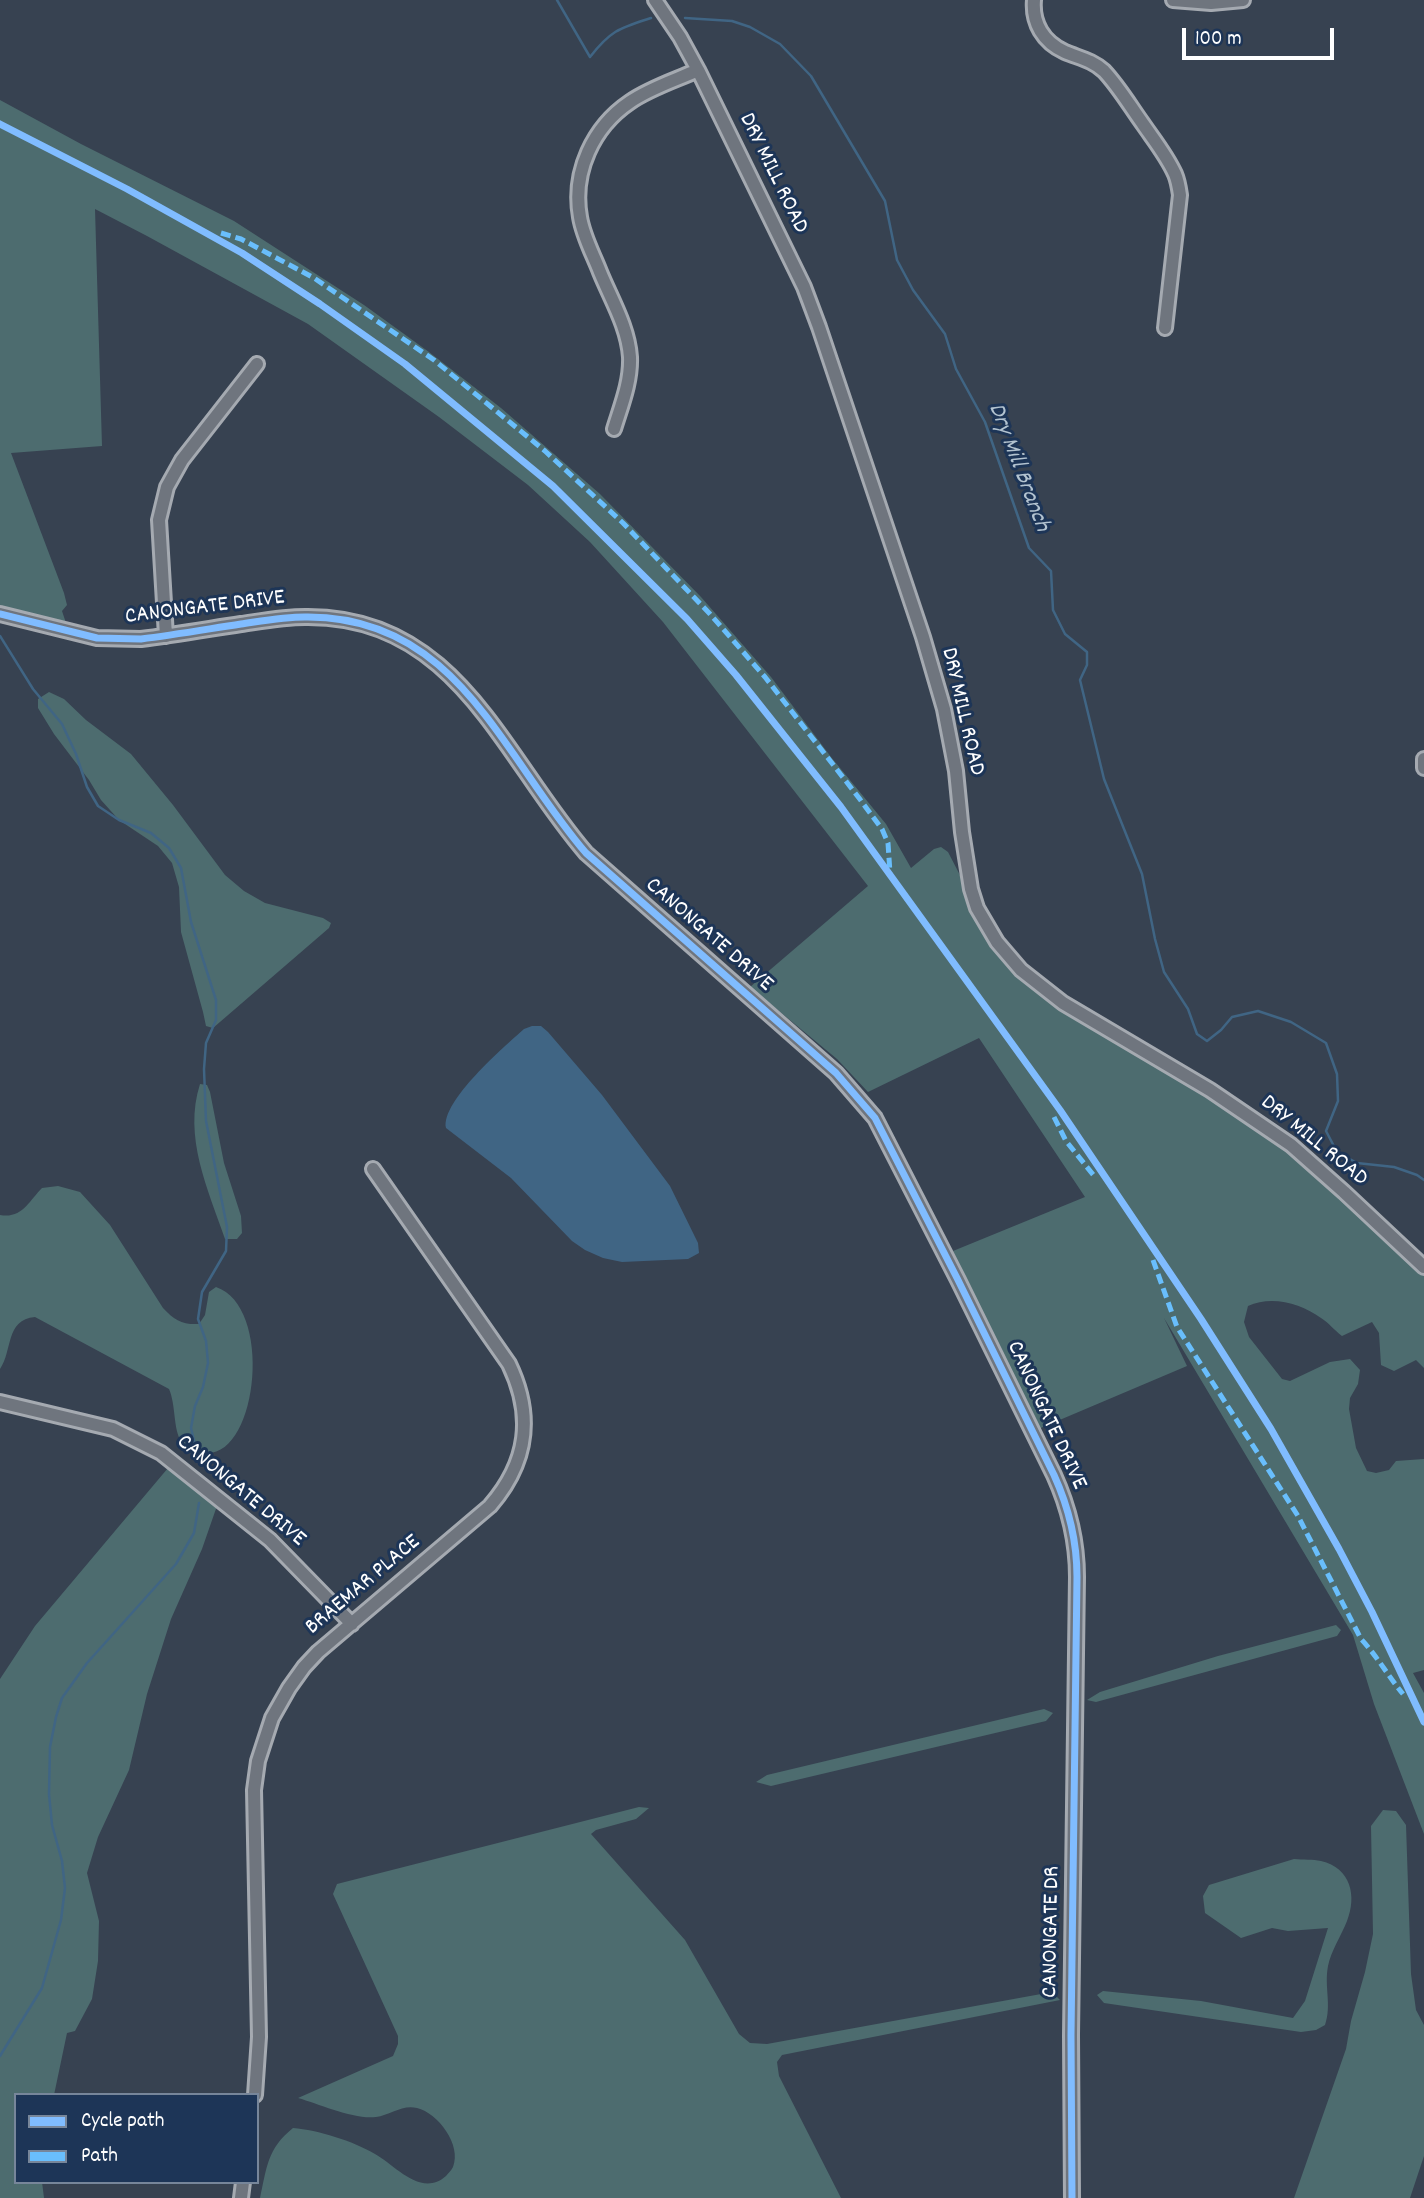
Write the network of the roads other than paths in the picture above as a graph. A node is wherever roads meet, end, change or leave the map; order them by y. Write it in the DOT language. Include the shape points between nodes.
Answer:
graph roads {
  1 [pos="655,0"];
  2 [pos="1034,0"];
  3 [pos="1173,0"];
  4 [pos="1243,0"];
  5 [pos="698,71"];
  6 [pos="1165,328"];
  7 [pos="257,365"];
  8 [pos="614,429"];
  9 [pos="0,614"];
  10 [pos="166,636"];
  11 [pos="1424,759"];
  12 [pos="1424,768"];
  13 [pos="373,1169"];
  14 [pos="1424,1268"];
  15 [pos="0,1402"];
  16 [pos="352,1624"];
  17 [pos="1077,1667"];
  18 [pos="255,2093"];
  19 [pos="1072,2198"];
  1 -- 5 [label="street, DRY MILL ROAD"];
  2 -- 6 [label="street" via="1038,28 1063,51 1100,68 1115,83 1177,177 1180,195"];
  3 -- 4 [label="street"];
  5 -- 8 [label="street" via="619,110 597,135 579,182 584,234 621,321 630,355 630,373"];
  5 -- 14 [label="street, DRY MILL ROAD" via="804,286 819,327 944,709 971,889 997,942 1021,970 1063,1003 1210,1090 1291,1145"];
  7 -- 10 [label="street" via="182,460 167,487 159,529"];
  9 -- 10 [label="street, CANONGATE DRIVE" via="97,638"];
  10 -- 17 [label="street, CANONGATE DRIVE" via="321,617 369,626 418,648 464,688 586,853 854,1091 884,1135 1063,1495 1077,1562"];
  11 -- 12 [label="street"];
  13 -- 16 [label="street, BRAEMAR PLACE" via="509,1364 521,1395 524,1431 517,1464 490,1506"];
  15 -- 16 [label="street, CANONGATE DRIVE" via="113,1429 161,1453 271,1540"];
  16 -- 18 [label="street, BRAEMAR PLACE" via="318,1652 289,1688 272,1718 258,1761 254,1805 259,2037"];
  17 -- 19 [label="street, CANONGATE DR"];
}
